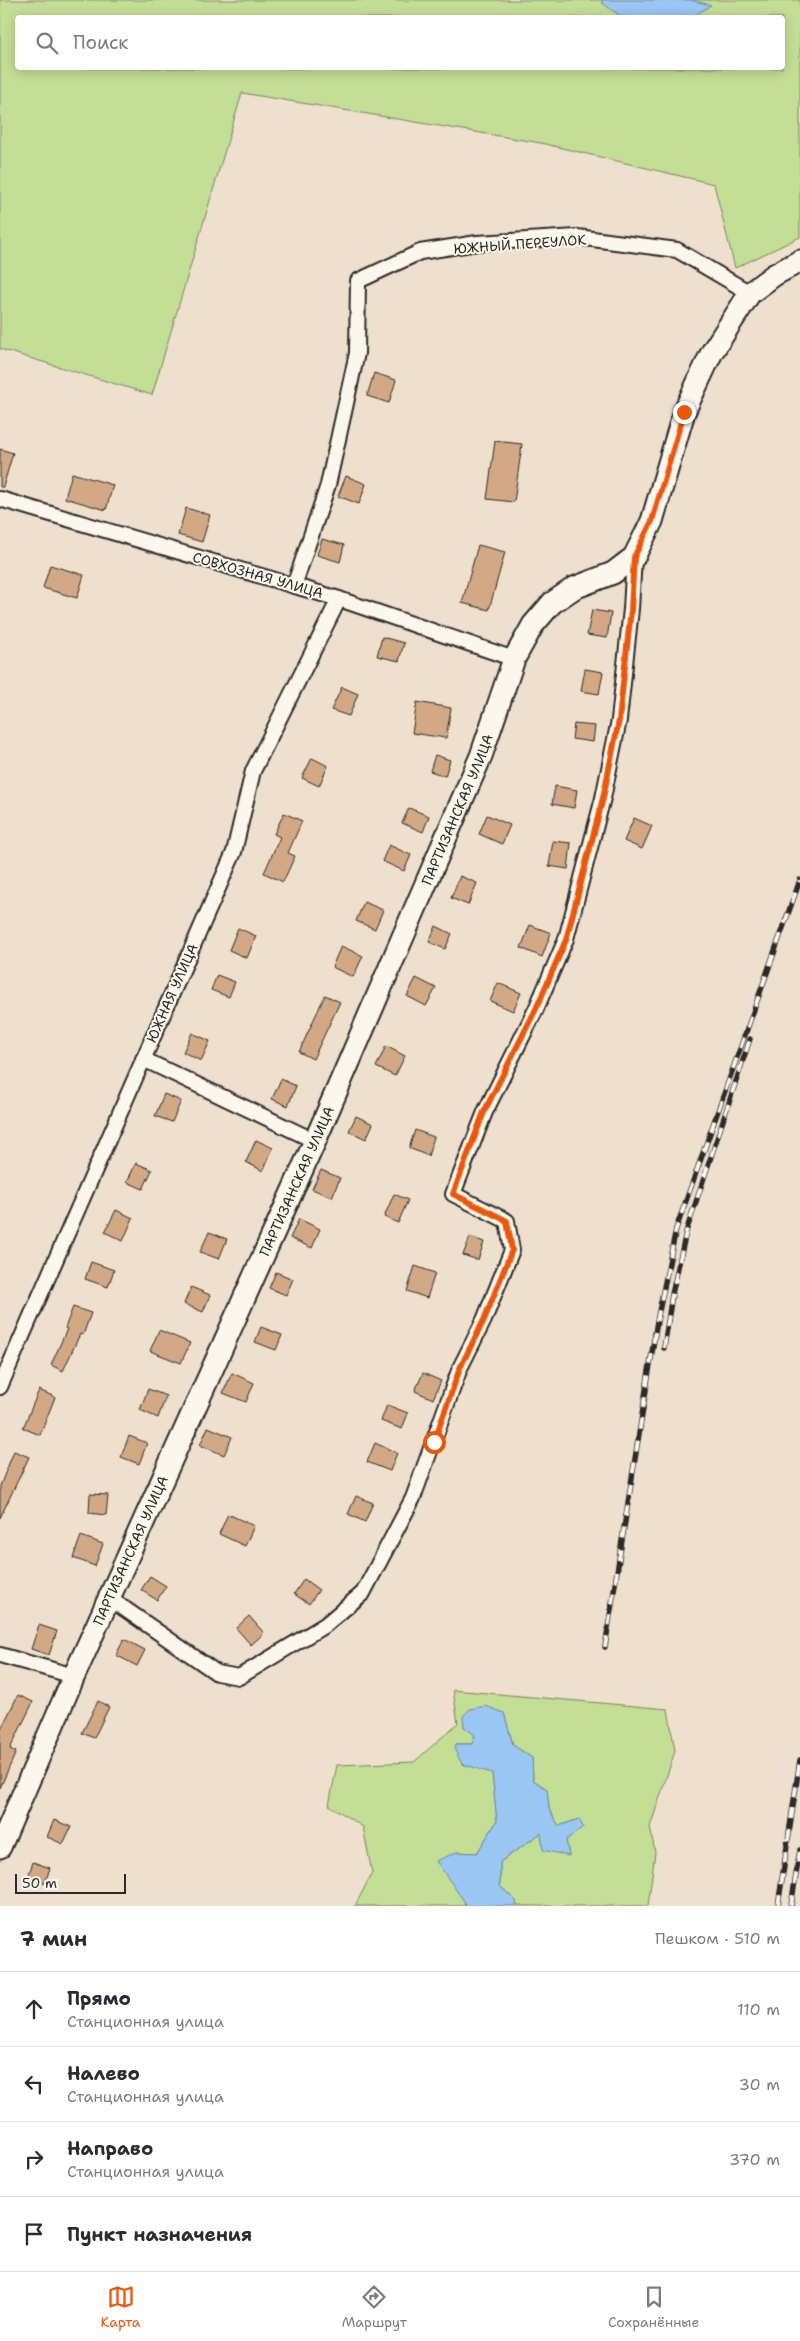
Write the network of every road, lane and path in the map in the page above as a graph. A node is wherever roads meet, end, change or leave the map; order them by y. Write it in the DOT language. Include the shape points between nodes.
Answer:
graph roads {
  1 [pos="800,261"];
  2 [pos="750,293"];
  3 [pos="0,499"];
  4 [pos="634,557"];
  5 [pos="294,586"];
  6 [pos="339,599"];
  7 [pos="514,659"];
  8 [pos="143,1059"];
  9 [pos="315,1141"];
  10 [pos="0,1387"];
  11 [pos="109,1598"];
  12 [pos="0,1655"];
  13 [pos="74,1676"];
  14 [pos="0,1847"];
  1 -- 2 [label="main road"];
  2 -- 4 [label="main road" via="712,352 684,412 652,521"];
  2 -- 5 [label="street, ЮЖНЫЙ ПЕРЕУЛОК" via="677,250 577,237 477,243 420,252 358,281 357,353 328,485"];
  3 -- 5 [label="street, СОВХОЗНАЯ УЛИЦА"];
  4 -- 7 [label="main road, ПАРТИЗАНСКАЯ УЛИЦА" via="613,573 574,588 552,603 533,625"];
  4 -- 11 [label="street" via="619,720 603,798 566,940 536,1009 484,1112 453,1194 507,1221 512,1250 484,1320 460,1368 413,1498 363,1593 325,1625 239,1677 218,1673"];
  5 -- 6 [label="street, СОВХОЗНАЯ УЛИЦА"];
  6 -- 7 [label="street, СОВХОЗНАЯ УЛИЦА"];
  6 -- 8 [label="street, ЮЖНАЯ УЛИЦА" via="253,771 234,852"];
  7 -- 9 [label="main road, ПАРТИЗАНСКАЯ УЛИЦА" via="481,756"];
  8 -- 9 [label="street"];
  8 -- 10 [label="street, ЮЖНАЯ УЛИЦА"];
  9 -- 11 [label="main road, ПАРТИЗАНСКАЯ УЛИЦА"];
  11 -- 13 [label="main road, ПАРТИЗАНСКАЯ УЛИЦА"];
  12 -- 13 [label="street"];
  13 -- 14 [label="main road, ПАРТИЗАНСКАЯ УЛИЦА"];
}
